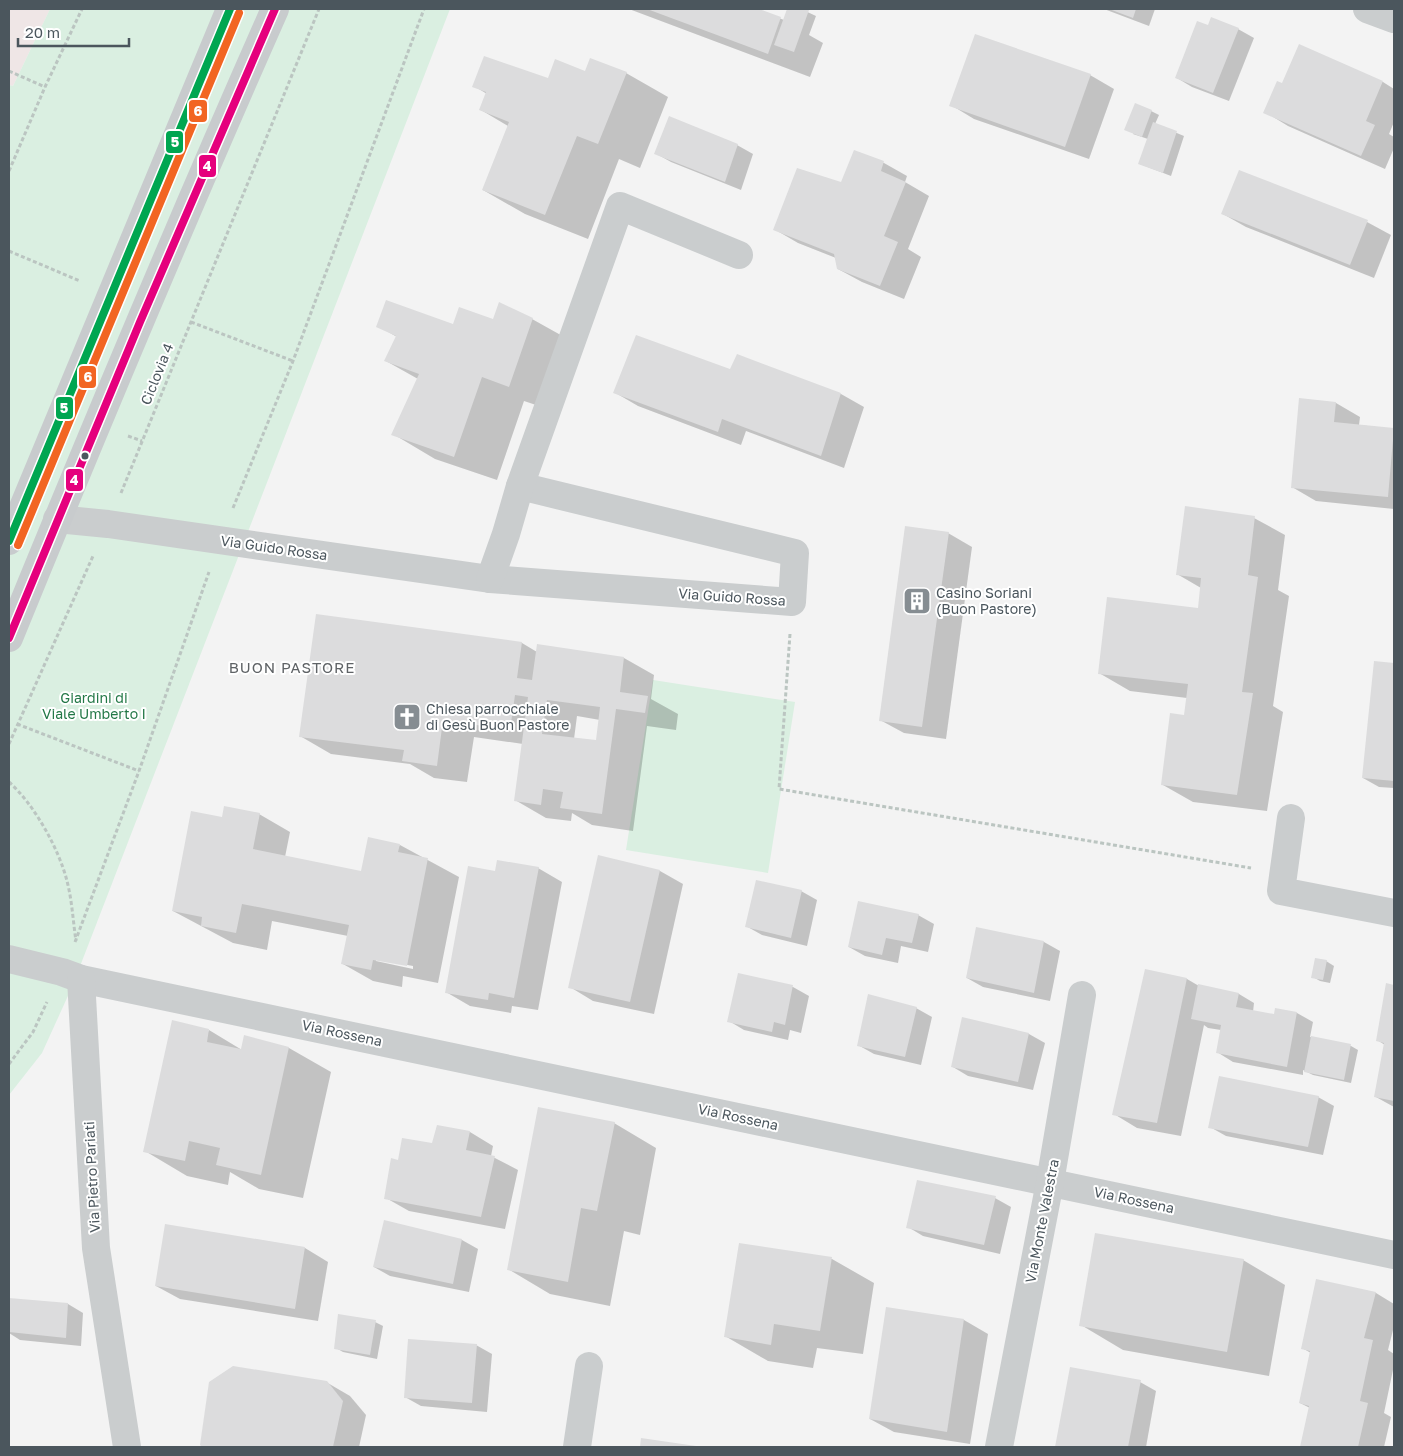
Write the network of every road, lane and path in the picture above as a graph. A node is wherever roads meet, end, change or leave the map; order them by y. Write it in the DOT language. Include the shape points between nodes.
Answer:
graph roads {
  1 [pos="82,9"];
  2 [pos="230,9"];
  3 [pos="275,9"];
  4 [pos="319,9"];
  5 [pos="424,9"];
  6 [pos="1367,9"];
  7 [pos="1394,19"];
  8 [pos="9,71"];
  9 [pos="45,87"];
  10 [pos="9,171"];
  11 [pos="9,251"];
  12 [pos="739,255"];
  13 [pos="86,284"];
  14 [pos="191,322"];
  15 [pos="293,361"];
  16 [pos="520,486"];
  17 [pos="57,519"];
  18 [pos="108,524"];
  19 [pos="9,541"];
  20 [pos="220,541"];
  21 [pos="490,579"];
  22 [pos="792,602"];
  23 [pos="9,638"];
  24 [pos="17,724"];
  25 [pos="9,744"];
  26 [pos="139,771"];
  27 [pos="9,782"];
  28 [pos="1291,818"];
  29 [pos="1283,873"];
  30 [pos="1394,913"];
  31 [pos="9,959"];
  32 [pos="81,979"];
  33 [pos="1082,995"];
  34 [pos="1050,1182"];
  35 [pos="1394,1255"];
  36 [pos="589,1366"];
  37 [pos="127,1447"];
  38 [pos="577,1447"];
  39 [pos="999,1447"];
  1 -- 9 [label="path"];
  2 -- 19 [label="main road"];
  3 -- 17 [label="main road"];
  4 -- 14 [label="path, Ciclovia 4"];
  5 -- 15 [label="path"];
  6 -- 7 [label="street"];
  8 -- 9 [label="path"];
  9 -- 10 [label="path"];
  11 -- 13 [label="path"];
  12 -- 16 [label="street" via="620,206"];
  14 -- 15 [label="path"];
  14 -- 18 [label="path, Ciclovia 4"];
  15 -- 20 [label="path"];
  16 -- 21 [label="street"];
  16 -- 22 [label="street, Via Guido Rossa" via="795,553"];
  17 -- 18 [label="street, Via Guido Rossa"];
  17 -- 23 [label="main road"];
  18 -- 20 [label="street, Via Guido Rossa"];
  18 -- 24 [label="path, Ciclovia 4"];
  20 -- 21 [label="street, Via Guido Rossa"];
  20 -- 26 [label="path"];
  21 -- 22 [label="street, Via Guido Rossa"];
  22 -- 29 [label="path" via="779,789"];
  24 -- 25 [label="path, Ciclovia 4"];
  24 -- 26 [label="path"];
  26 -- 27 [label="path" via="76,942 67,879 37,817"];
  28 -- 29 [label="street"];
  29 -- 30 [label="street" via="1281,891"];
  31 -- 32 [label="street"];
  32 -- 34 [label="street, Via Rossena"];
  32 -- 37 [label="street, Via Pietro Pariati" via="96,1248"];
  33 -- 34 [label="street, Via Monte Valestra"];
  34 -- 35 [label="street, Via Rossena"];
  34 -- 39 [label="street, Via Monte Valestra"];
  36 -- 38 [label="street"];
}
